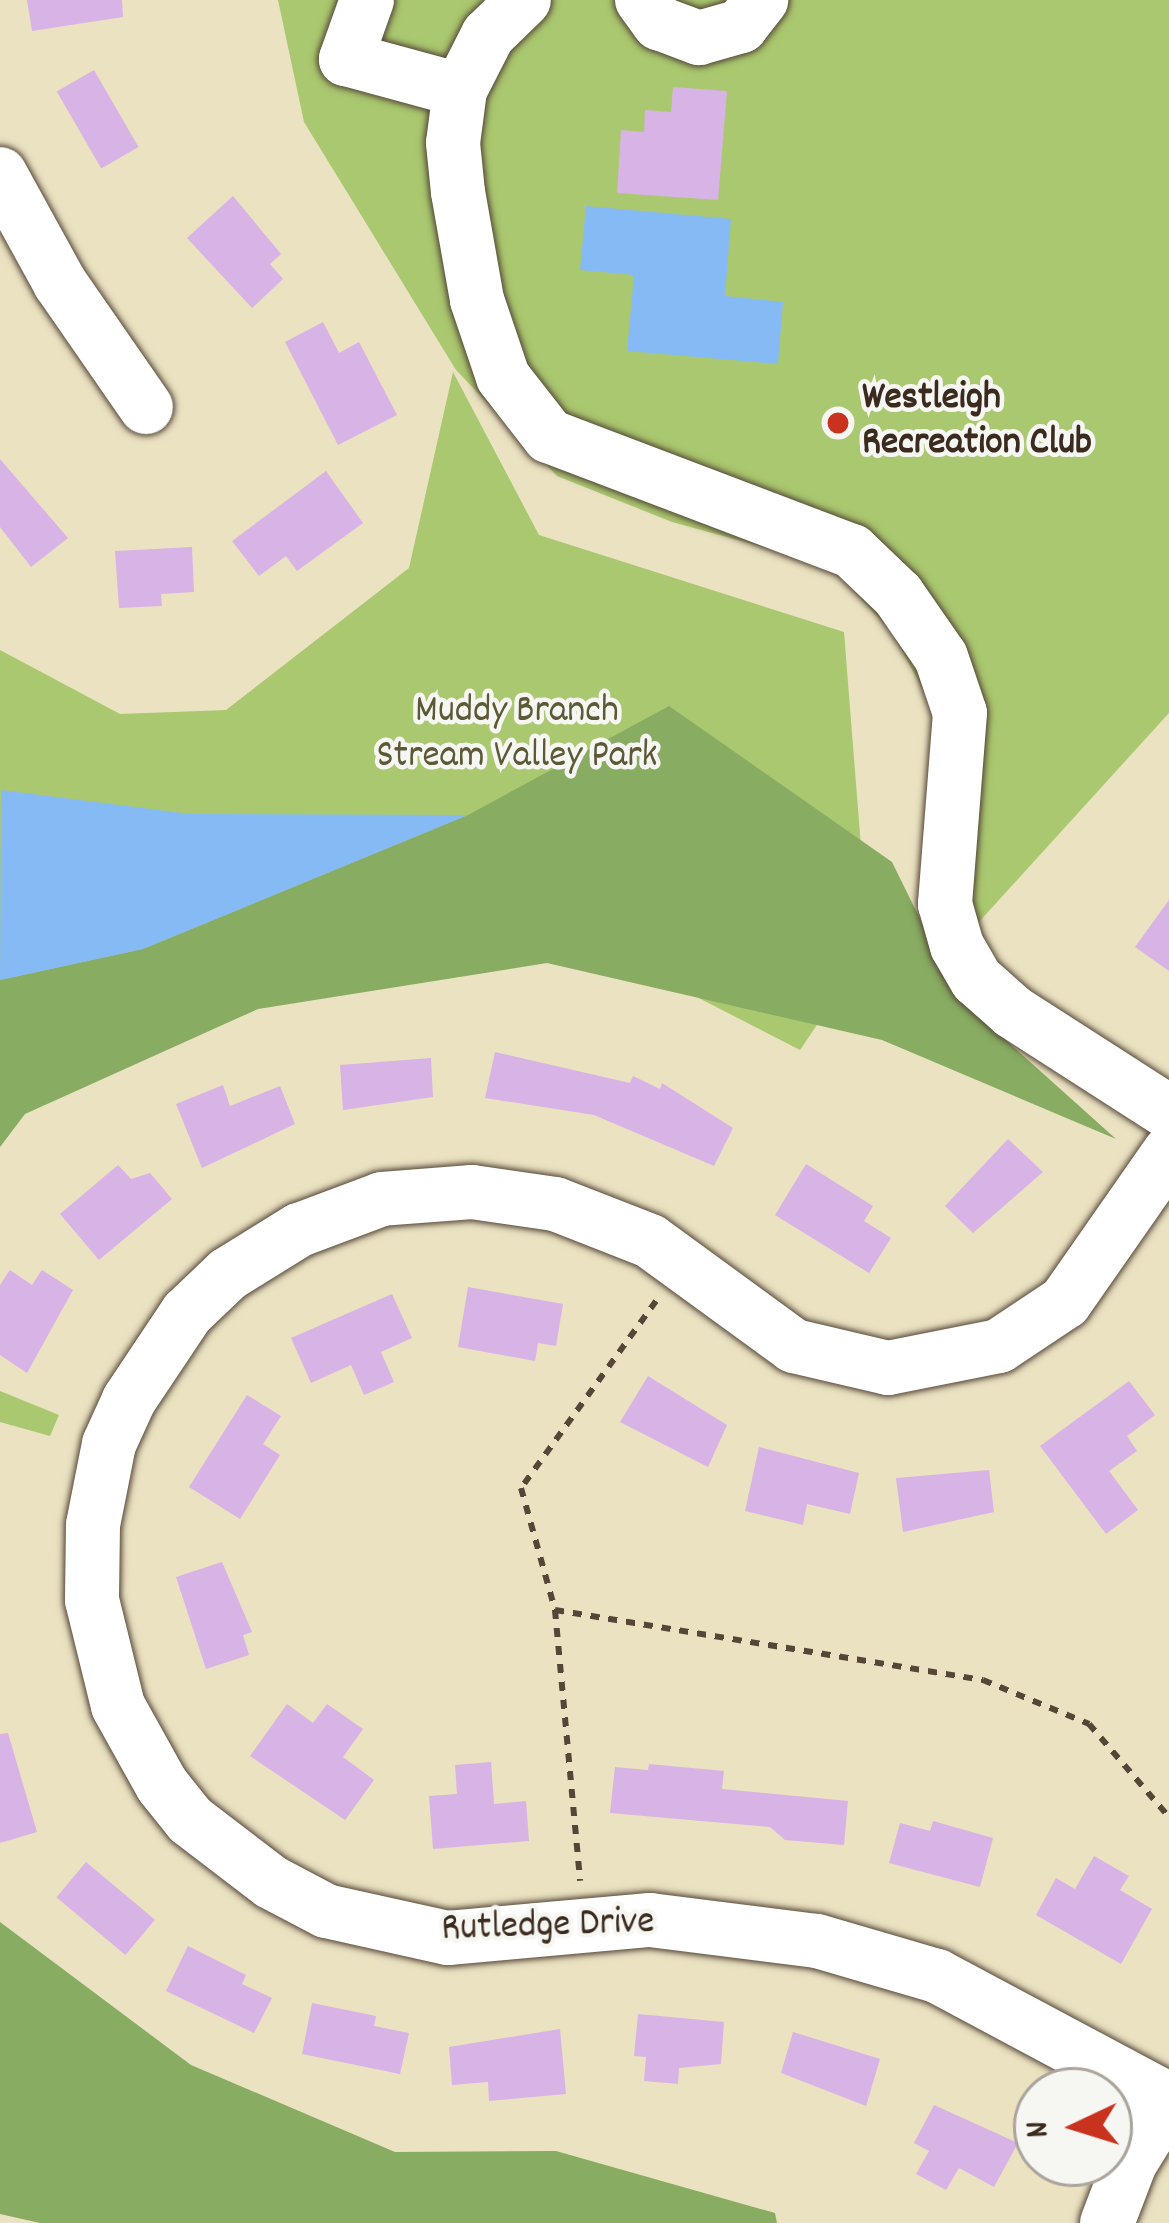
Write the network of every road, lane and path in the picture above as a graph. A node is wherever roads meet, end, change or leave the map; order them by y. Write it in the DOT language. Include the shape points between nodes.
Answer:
graph roads {
  1 [pos="367,0"];
  2 [pos="524,0"];
  3 [pos="642,0"];
  4 [pos="761,0"];
  5 [pos="460,90"];
  6 [pos="0,174"];
  7 [pos="146,407"];
  8 [pos="1169,1112"];
  9 [pos="1169,1153"];
  10 [pos="688,1269"];
  11 [pos="555,1610"];
  12 [pos="1169,1817"];
  13 [pos="584,1926"];
  14 [pos="1169,2100"];
  15 [pos="1107,2223"];
  1 -- 5 [label="street" via="346,59"];
  2 -- 5 [label="street" via="488,35"];
  3 -- 4 [label="street" via="659,23 699,38 741,26"];
  5 -- 8 [label="street" via="458,192 477,300 503,377 549,436 835,543 898,596 941,657 960,712 945,904 957,946 977,980 1013,1012"];
  6 -- 7 [label="street" via="60,283"];
  9 -- 10 [label="street, Rutledge Drive" via="1065,1302 999,1346 956,1360 888,1368 794,1346"];
  10 -- 11 [label="path" via="521,1488"];
  10 -- 13 [label="street, Rutledge Drive" via="650,1241 555,1204 472,1192 382,1199 299,1230 228,1274 188,1313 109,1444 93,1525 92,1600 118,1706 190,1820 271,1882 326,1911 448,1938"];
  11 -- 12 [label="path" via="983,1679 1089,1724"];
  11 -- 13 [label="path"];
  13 -- 14 [label="street, Rutledge Drive" via="650,1921 817,1941 917,1970"];
  14 -- 15 [label="street" via="1130,2163"];
}
